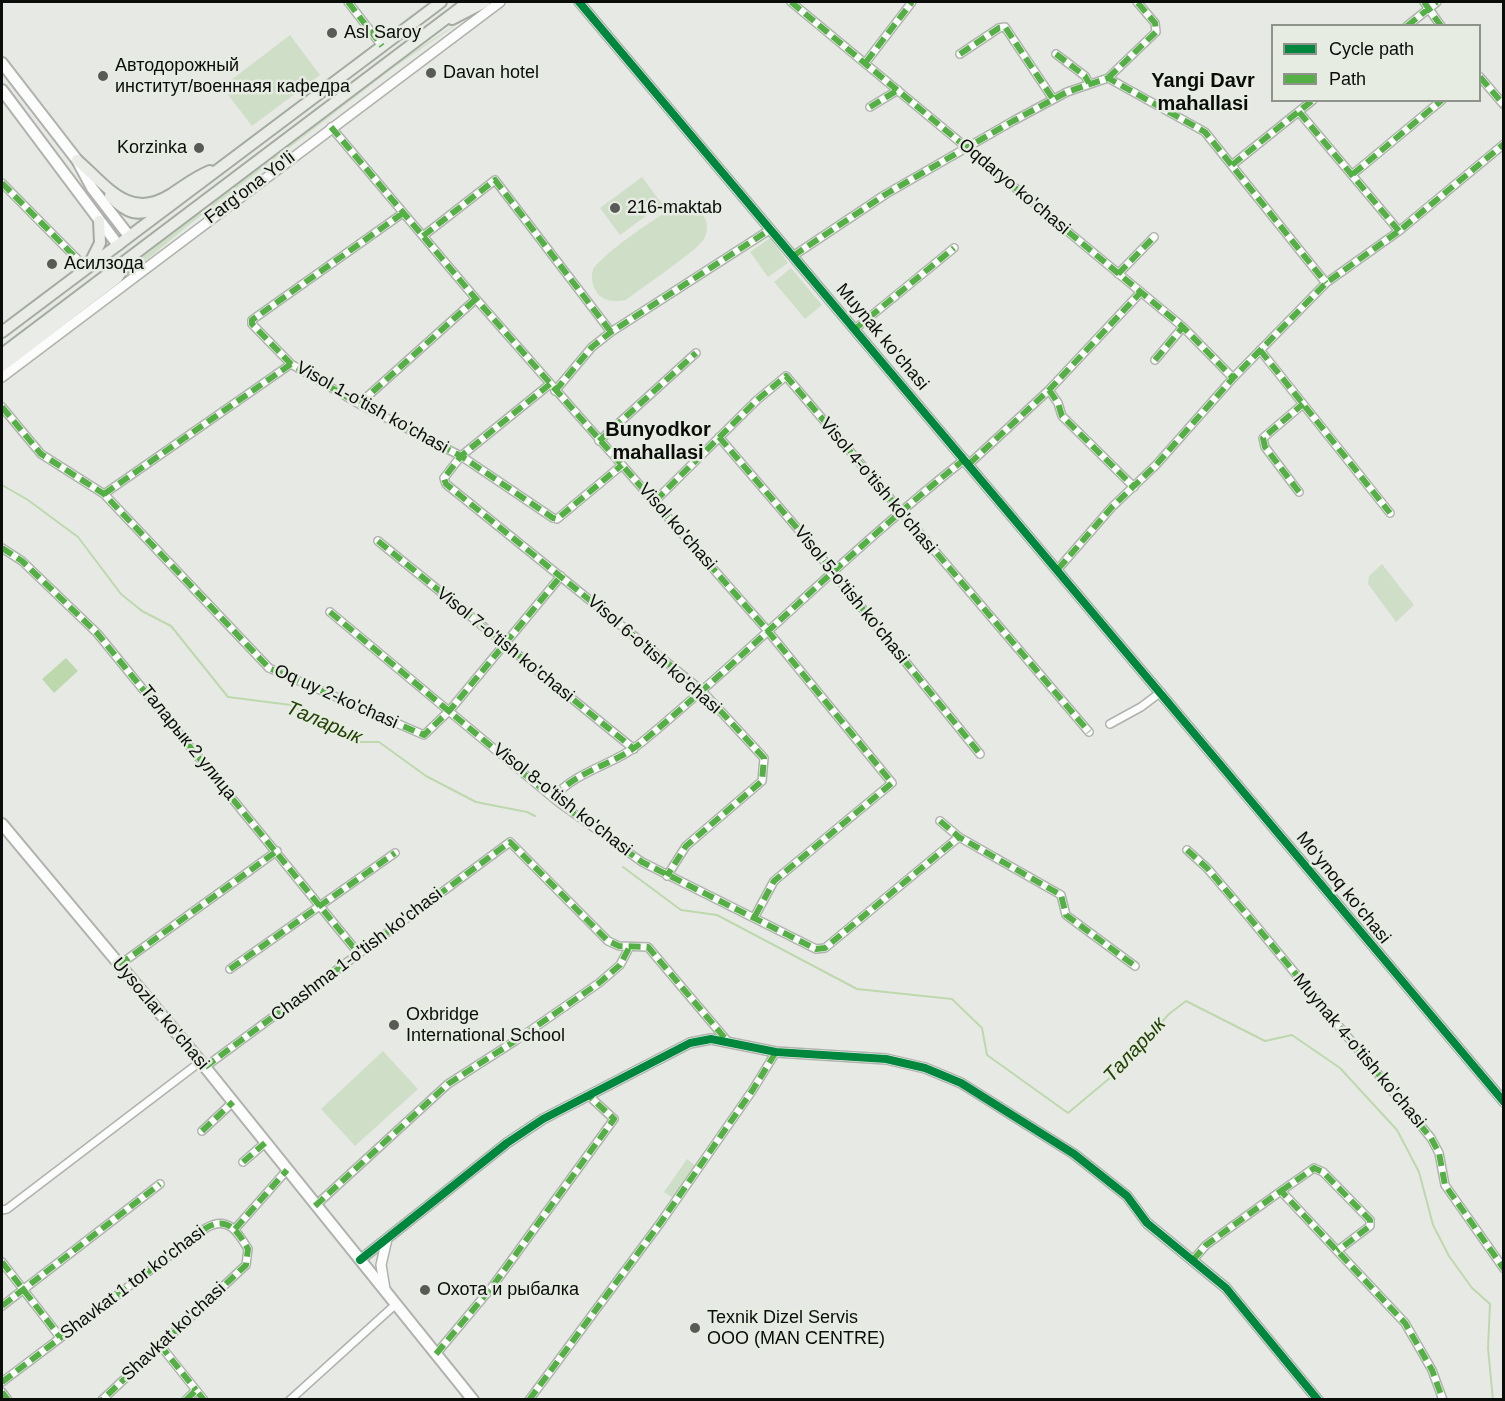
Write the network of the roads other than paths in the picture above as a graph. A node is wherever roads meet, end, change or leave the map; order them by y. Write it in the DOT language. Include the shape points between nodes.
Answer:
graph roads {
  1 [pos="348,2"];
  2 [pos="441,2"];
  3 [pos="468,2"];
  4 [pos="485,2"];
  5 [pos="500,2"];
  6 [pos="579,2"];
  7 [pos="791,2"];
  8 [pos="912,2"];
  9 [pos="1137,2"];
  10 [pos="1437,2"];
  11 [pos="1426,5"];
  12 [pos="1409,24"];
  13 [pos="1440,24"];
  14 [pos="433,28"];
  15 [pos="382,46"];
  16 [pos="960,54"];
  17 [pos="1056,54"];
  18 [pos="866,62"];
  19 [pos="2,63"];
  20 [pos="1108,78"];
  21 [pos="1481,79"];
  22 [pos="1089,83"];
  23 [pos="2,90"];
  24 [pos="898,90"];
  25 [pos="1053,99"];
  26 [pos="1311,102"];
  27 [pos="1440,102"];
  28 [pos="1503,105"];
  29 [pos="870,107"];
  30 [pos="1299,112"];
  31 [pos="331,127"];
  32 [pos="1503,144"];
  33 [pos="968,148"];
  34 [pos="77,160"];
  35 [pos="224,165"];
  36 [pos="1232,165"];
  37 [pos="1353,174"];
  38 [pos="2,183"];
  39 [pos="403,213"];
  40 [pos="99,221"];
  41 [pos="771,229"];
  42 [pos="1399,231"];
  43 [pos="129,236"];
  44 [pos="423,236"];
  45 [pos="1154,237"];
  46 [pos="118,245"];
  47 [pos="954,248"];
  48 [pos="133,252"];
  49 [pos="793,256"];
  50 [pos="86,268"];
  51 [pos="1118,274"];
  52 [pos="1326,282"];
  53 [pos="1141,292"];
  54 [pos="476,299"];
  55 [pos="1183,327"];
  56 [pos="855,329"];
  57 [pos="2,332"];
  58 [pos="610,332"];
  59 [pos="1260,351"];
  60 [pos="696,353"];
  61 [pos="2,354"];
  62 [pos="1155,360"];
  63 [pos="291,364"];
  64 [pos="2,366"];
  65 [pos="2,377"];
  66 [pos="1233,378"];
  67 [pos="552,388"];
  68 [pos="1049,390"];
  69 [pos="359,404"];
  70 [pos="1303,404"];
  71 [pos="2,407"];
  72 [pos="719,437"];
  73 [pos="599,441"];
  74 [pos="461,456"];
  75 [pos="967,462"];
  76 [pos="622,465"];
  77 [pos="1134,487"];
  78 [pos="1299,492"];
  79 [pos="104,494"];
  80 [pos="655,501"];
  81 [pos="899,511"];
  82 [pos="1390,513"];
  83 [pos="378,542"];
  84 [pos="2,548"];
  85 [pos="1058,569"];
  86 [pos="831,571"];
  87 [pos="561,576"];
  88 [pos="330,612"];
  89 [pos="767,630"];
  90 [pos="504,644"];
  91 [pos="701,690"];
  92 [pos="1161,692"];
  93 [pos="450,710"];
  94 [pos="1110,724"];
  95 [pos="1089,732"];
  96 [pos="634,749"];
  97 [pos="980,754"];
  98 [pos="554,797"];
  99 [pos="940,821"];
  100 [pos="2,824"];
  101 [pos="959,837"];
  102 [pos="1187,850"];
  103 [pos="277,851"];
  104 [pos="395,854"];
  105 [pos="667,876"];
  106 [pos="321,904"];
  107 [pos="754,918"];
  108 [pos="628,948"];
  109 [pos="359,954"];
  110 [pos="119,965"];
  111 [pos="1135,966"];
  112 [pos="230,969"];
  113 [pos="729,1043"];
  114 [pos="776,1052"];
  115 [pos="203,1064"];
  116 [pos="588,1095"];
  117 [pos="233,1102"];
  118 [pos="1503,1102"];
  119 [pos="202,1131"];
  120 [pos="265,1143"];
  121 [pos="243,1162"];
  122 [pos="287,1170"];
  123 [pos="160,1184"];
  124 [pos="1281,1191"];
  125 [pos="315,1206"];
  126 [pos="2,1210"];
  127 [pos="235,1229"];
  128 [pos="388,1236"];
  129 [pos="1337,1251"];
  130 [pos="360,1260"];
  131 [pos="1193,1260"];
  132 [pos="2,1262"];
  133 [pos="1503,1269"];
  134 [pos="23,1289"];
  135 [pos="387,1294"];
  136 [pos="396,1304"];
  137 [pos="2,1306"];
  138 [pos="60,1338"];
  139 [pos="160,1345"];
  140 [pos="436,1354"];
  141 [pos="2,1383"];
  142 [pos="196,1390"];
  143 [pos="2,1392"];
  144 [pos="8,1400"];
  145 [pos="102,1400"];
  146 [pos="186,1400"];
  147 [pos="204,1400"];
  148 [pos="290,1400"];
  149 [pos="473,1400"];
  150 [pos="529,1400"];
  151 [pos="1318,1400"];
  152 [pos="1443,1400"];
  1 -- 15 [label="street"];
  2 -- 15 [label="main road, Farg'ona Yo'li"];
  3 -- 14 [label="main road, Farg'ona Yo'li"];
  4 -- 14 [label="main road"];
  5 -- 31 [label="street, Farg'ona Yo'li"];
  6 -- 41 [label="street, Muynak ko'chasi"];
  7 -- 18 [label="street, Oqdaryo ko'chasi"];
  8 -- 18 [label="street"];
  9 -- 20 [label="street" via="1155,23 1156,32"];
  10 -- 11 [label="street"];
  11 -- 12 [label="street"];
  11 -- 13 [label="street"];
  14 -- 48 [label="main road, Farg'ona Yo'li"];
  15 -- 35 [label="main road, Farg'ona Yo'li"];
  16 -- 25 [label="street" via="1005,27"];
  17 -- 22 [label="street"];
  18 -- 24 [label="street, Oqdaryo ko'chasi"];
  19 -- 34 [label="main road"];
  20 -- 22 [label="street"];
  20 -- 36 [label="street" via="1205,132"];
  21 -- 28 [label="street"];
  22 -- 25 [label="street"];
  23 -- 40 [label="main road"];
  24 -- 29 [label="street"];
  24 -- 33 [label="street, Oqdaryo ko'chasi"];
  25 -- 33 [label="street"];
  26 -- 30 [label="street"];
  27 -- 37 [label="street"];
  30 -- 36 [label="street"];
  30 -- 37 [label="street"];
  31 -- 39 [label="street, Visol ko'chasi"];
  31 -- 65 [label="street, Farg'ona Yo'li"];
  32 -- 42 [label="street"];
  33 -- 49 [label="street" via="886,194"];
  33 -- 51 [label="street, Oqdaryo ko'chasi"];
  34 -- 35 [label="main road" via="121,208 140,214"];
  34 -- 43 [label="main road" via="92,188"];
  35 -- 43 [label="main road, Farg'ona Yo'li"];
  36 -- 52 [label="street"];
  37 -- 42 [label="street"];
  38 -- 50 [label="street"];
  39 -- 44 [label="street, Visol ko'chasi"];
  39 -- 63 [label="street, Visol 1-o'tish ko'chasi" via="252,320"];
  40 -- 46 [label="main road"];
  40 -- 50 [label="main road" via="100,243"];
  41 -- 49 [label="street, Muynak ko'chasi"];
  41 -- 58 [label="street"];
  42 -- 52 [label="street"];
  43 -- 46 [label="main road, Farg'ona Yo'li"];
  43 -- 48 [label="main road"];
  44 -- 54 [label="street, Visol ko'chasi"];
  44 -- 58 [label="street" via="495,180"];
  45 -- 51 [label="street"];
  46 -- 48 [label="main road"];
  46 -- 50 [label="main road, Farg'ona Yo'li"];
  47 -- 56 [label="street"];
  48 -- 61 [label="main road, Farg'ona Yo'li"];
  48 -- 64 [label="main road" via="117,278"];
  49 -- 56 [label="street, Muynak ko'chasi"];
  50 -- 57 [label="main road, Farg'ona Yo'li"];
  51 -- 53 [label="street, Oqdaryo ko'chasi"];
  52 -- 59 [label="street"];
  53 -- 55 [label="street, Oqdaryo ko'chasi"];
  53 -- 68 [label="street"];
  54 -- 67 [label="street, Visol ko'chasi"];
  54 -- 69 [label="street"];
  55 -- 62 [label="street"];
  55 -- 66 [label="street, Oqdaryo ko'chasi"];
  56 -- 75 [label="street, Muynak ko'chasi"];
  58 -- 67 [label="street"];
  59 -- 66 [label="street"];
  59 -- 70 [label="street"];
  60 -- 73 [label="street"];
  63 -- 69 [label="street, Visol 1-o'tish ko'chasi"];
  63 -- 79 [label="street"];
  66 -- 77 [label="street"];
  67 -- 73 [label="street, Visol ko'chasi"];
  67 -- 74 [label="street"];
  68 -- 75 [label="street"];
  68 -- 77 [label="street" via="1062,416"];
  69 -- 74 [label="street, Visol 1-o'tish ko'chasi"];
  70 -- 78 [label="street" via="1263,438 1265,447"];
  70 -- 82 [label="street"];
  71 -- 79 [label="street, Oq uy 2-ko'chasi" via="41,454"];
  72 -- 80 [label="street, Visol 4-o'tish ko'chasi"];
  72 -- 81 [label="street, Visol 4-o'tish ko'chasi" via="786,376"];
  72 -- 86 [label="street, Visol 5-o'tish ko'chasi"];
  73 -- 76 [label="street, Visol ko'chasi"];
  74 -- 76 [label="street, Visol 1-o'tish ko'chasi" via="555,519"];
  74 -- 87 [label="street, Visol 6-o'tish ko'chasi" via="444,478 446,484"];
  75 -- 81 [label="street"];
  75 -- 85 [label="street, Muynak ko'chasi"];
  76 -- 80 [label="street, Visol ko'chasi"];
  77 -- 85 [label="street"];
  79 -- 93 [label="street, Oq uy 2-ko'chasi" via="268,668 424,735"];
  80 -- 89 [label="street, Visol ko'chasi"];
  81 -- 86 [label="street"];
  81 -- 95 [label="street, Visol 4-o'tish ko'chasi"];
  83 -- 90 [label="street, Visol 7-o'tish ko'chasi"];
  84 -- 103 [label="street, Таларык 2 улица" via="22,561 98,633"];
  85 -- 92 [label="street, Muynak ko'chasi"];
  86 -- 89 [label="street"];
  86 -- 97 [label="street, Visol 5-o'tish ko'chasi"];
  87 -- 90 [label="street, Oq uy 2-ko'chasi"];
  87 -- 91 [label="street, Visol 6-o'tish ko'chasi"];
  88 -- 93 [label="street, Visol 8-o'tish ko'chasi"];
  89 -- 91 [label="street"];
  89 -- 107 [label="street, Visol ko'chasi" via="892,783 774,881"];
  90 -- 93 [label="street, Oq uy 2-ko'chasi"];
  90 -- 96 [label="street, Visol 7-o'tish ko'chasi"];
  91 -- 96 [label="street"];
  91 -- 105 [label="street, Visol 6-o'tish ko'chasi" via="764,758 764,778 686,846"];
  92 -- 94 [label="street"];
  92 -- 118 [label="street, Moʻynoq ko'chasi"];
  93 -- 98 [label="street, Visol 8-o'tish ko'chasi"];
  96 -- 98 [label="street" via="564,785"];
  98 -- 105 [label="street, Visol 8-o'tish ko'chasi"];
  99 -- 101 [label="street"];
  100 -- 110 [label="main road, Uysozlar ko'chasi"];
  101 -- 107 [label="street, Visol 8-o'tish ko'chasi" via="825,948 816,949"];
  101 -- 111 [label="street" via="1060,895 1066,915"];
  102 -- 133 [label="street, Muynak 4-o'tish ko'chasi" via="1221,884 1431,1138 1439,1153 1445,1185"];
  103 -- 106 [label="street, Таларык 2 улица"];
  103 -- 110 [label="street"];
  104 -- 106 [label="street"];
  105 -- 107 [label="street, Visol 8-o'tish ko'chasi"];
  106 -- 109 [label="street, Таларык 2 улица"];
  106 -- 112 [label="street"];
  108 -- 109 [label="street, Chashma 1-o'tish ko'chasi" via="608,941 510,842"];
  108 -- 113 [label="street" via="648,947"];
  108 -- 125 [label="street" via="620,965 598,983 448,1084"];
  109 -- 115 [label="street, Chashma 1-o'tish ko'chasi"];
  110 -- 115 [label="main road, Uysozlar ko'chasi"];
  113 -- 114 [label="street"];
  113 -- 116 [label="street" via="690,1043"];
  114 -- 131 [label="street" via="886,1059 949,1077 1074,1154 1127,1196 1147,1223"];
  114 -- 150 [label="street" via="666,1215"];
  115 -- 117 [label="main road, Uysozlar ko'chasi"];
  115 -- 126 [label="street, Chashma 1-o'tish ko'chasi"];
  116 -- 128 [label="street" via="507,1143"];
  116 -- 140 [label="street" via="614,1119 492,1287"];
  117 -- 119 [label="street"];
  117 -- 120 [label="main road, Uysozlar ko'chasi"];
  120 -- 121 [label="street"];
  120 -- 122 [label="main road, Uysozlar ko'chasi"];
  122 -- 125 [label="main road, Uysozlar ko'chasi"];
  122 -- 127 [label="street"];
  123 -- 134 [label="street"];
  124 -- 129 [label="street"];
  124 -- 129 [label="street" via="1314,1168 1323,1172 1370,1220 1370,1226"];
  124 -- 131 [label="street" via="1206,1245"];
  125 -- 130 [label="main road, Uysozlar ko'chasi"];
  127 -- 138 [label="street, Shavkat 1 tor ko'chasi" via="221,1222 206,1228"];
  127 -- 139 [label="street, Shavkat ko'chasi" via="248,1250 246,1265"];
  128 -- 130 [label="street"];
  128 -- 135 [label="street" via="381,1265"];
  129 -- 152 [label="street" via="1405,1323 1427,1360"];
  130 -- 135 [label="main road, Uysozlar ko'chasi"];
  131 -- 151 [label="street" via="1248,1312"];
  132 -- 134 [label="street"];
  134 -- 137 [label="street"];
  134 -- 138 [label="street"];
  135 -- 136 [label="main road, Uysozlar ko'chasi"];
  136 -- 140 [label="main road, Uysozlar ko'chasi"];
  136 -- 148 [label="street"];
  138 -- 141 [label="street, Shavkat 1 tor ko'chasi"];
  139 -- 142 [label="street"];
  139 -- 145 [label="street, Shavkat ko'chasi"];
  140 -- 149 [label="main road, Uysozlar ko'chasi"];
  142 -- 146 [label="street"];
  142 -- 147 [label="street"];
  143 -- 144 [label="street"];
}
